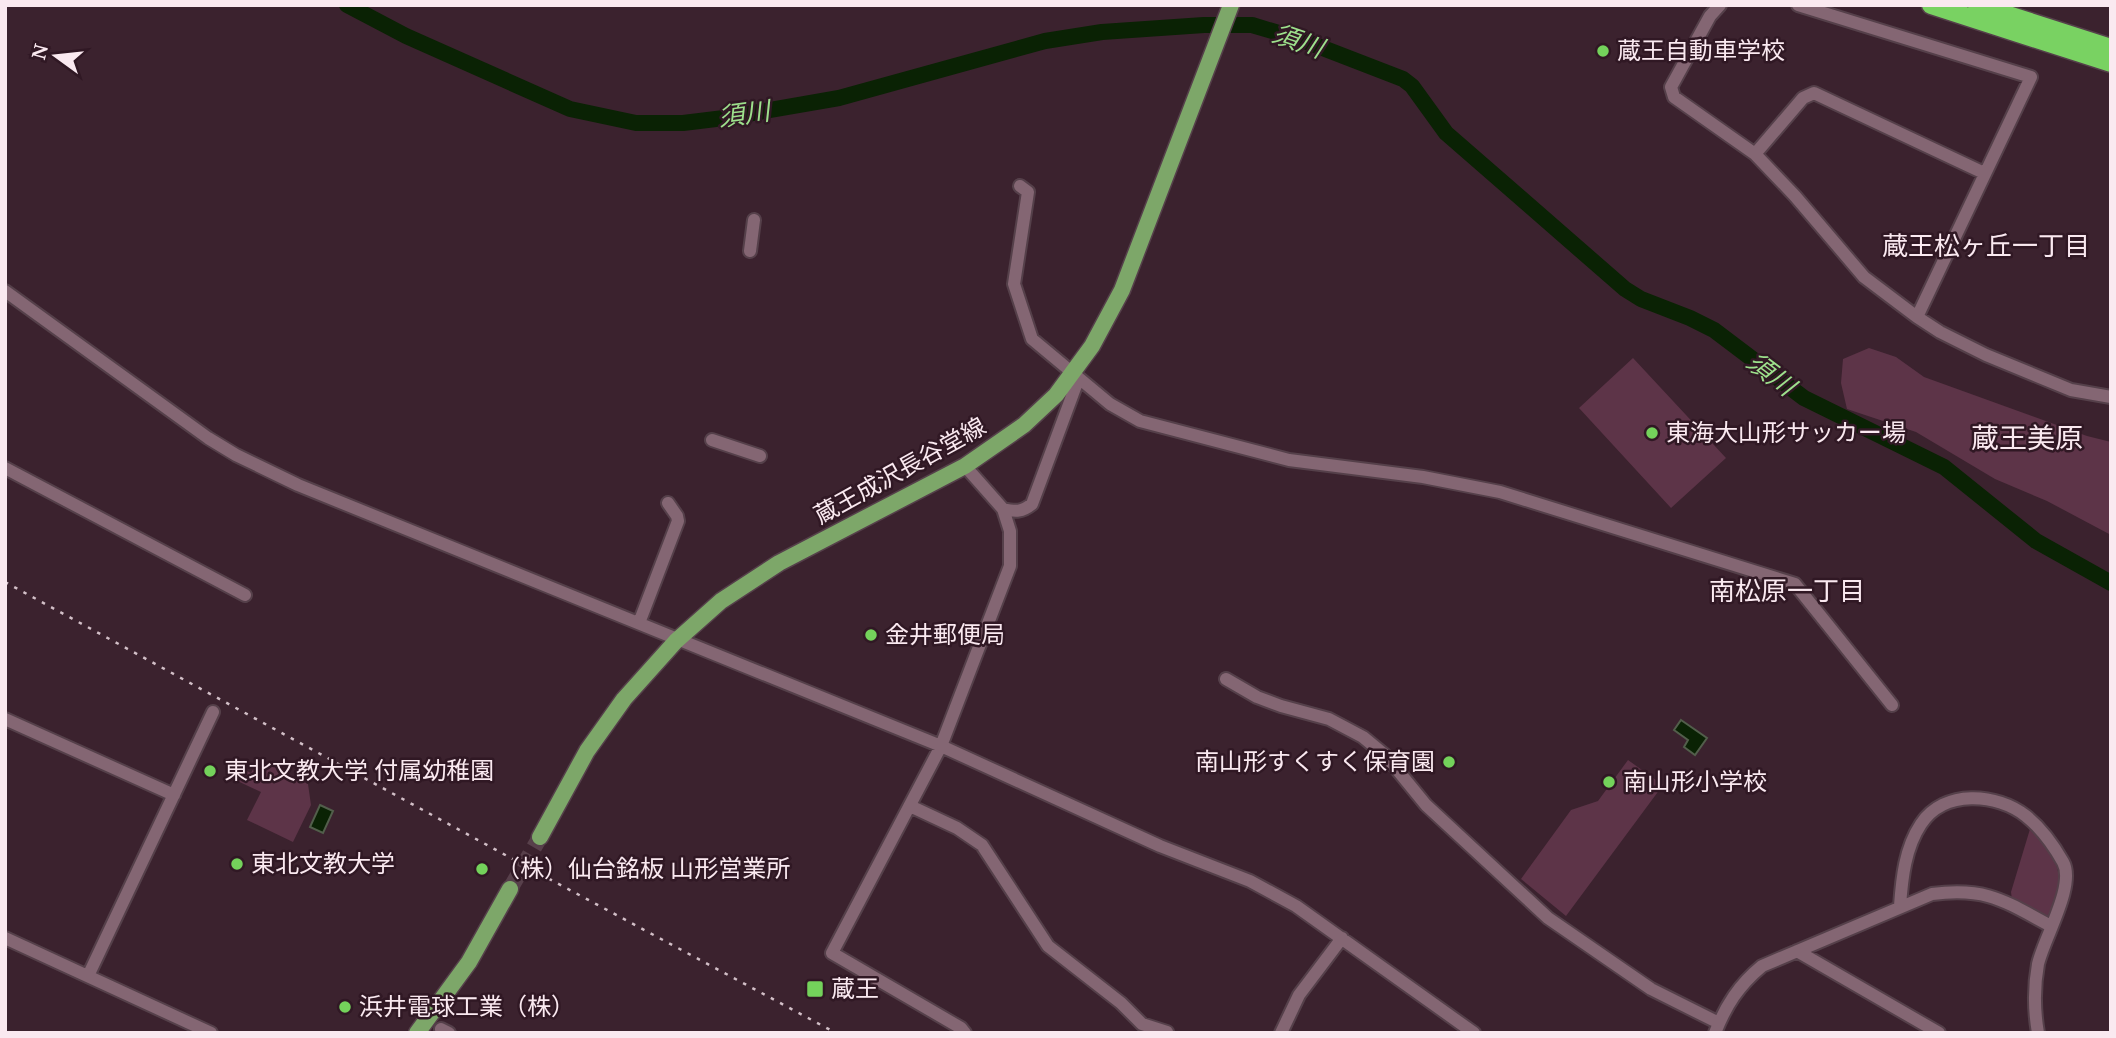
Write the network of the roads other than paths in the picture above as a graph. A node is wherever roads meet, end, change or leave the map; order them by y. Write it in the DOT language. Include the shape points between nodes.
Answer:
graph roads {
  1 [pos="1231,5"];
  2 [pos="1720,5"];
  3 [pos="1798,5"];
  4 [pos="1931,5"];
  5 [pos="1977,5"];
  6 [pos="2111,48"];
  7 [pos="2111,62"];
  8 [pos="1755,154"];
  9 [pos="1984,173"];
  10 [pos="1020,187"];
  11 [pos="754,220"];
  12 [pos="750,251"];
  13 [pos="5,291"];
  14 [pos="1917,317"];
  15 [pos="1075,376"];
  16 [pos="2111,397"];
  17 [pos="712,440"];
  18 [pos="760,456"];
  19 [pos="965,466"];
  20 [pos="5,468"];
  21 [pos="668,503"];
  22 [pos="1003,509"];
  23 [pos="245,595"];
  24 [pos="639,623"];
  25 [pos="676,640"];
  26 [pos="1226,679"];
  27 [pos="1892,705"];
  28 [pos="213,712"];
  29 [pos="5,719"];
  30 [pos="941,746"];
  31 [pos="174,795"];
  32 [pos="910,806"];
  33 [pos="540,836"];
  34 [pos="510,889"];
  35 [pos="1900,906"];
  36 [pos="2051,926"];
  37 [pos="5,938"];
  38 [pos="1342,938"];
  39 [pos="1797,951"];
  40 [pos="88,976"];
  41 [pos="1717,1028"];
  42 [pos="1167,1032"];
  43 [pos="211,1033"];
  44 [pos="417,1033"];
  45 [pos="965,1033"];
  46 [pos="1281,1033"];
  47 [pos="1474,1033"];
  48 [pos="1940,1033"];
  49 [pos="2038,1033"];
  1 -- 15 [label="main road, 蔵王成沢長谷堂線" via="1117,300"];
  2 -- 8 [label="street" via="1671,87 1674,97"];
  3 -- 9 [label="street" via="2031,76"];
  4 -- 7 [label="highway"];
  5 -- 6 [label="highway"];
  8 -- 9 [label="street" via="1803,98 1814,93"];
  8 -- 14 [label="street" via="1864,277"];
  9 -- 14 [label="street"];
  10 -- 15 [label="street" via="1028,192 1016,296 1032,339"];
  11 -- 12 [label="street"];
  13 -- 24 [label="street" via="236,456"];
  14 -- 16 [label="street" via="1998,360 2071,390"];
  15 -- 19 [label="main road, 蔵王成沢長谷堂線" via="1024,425"];
  15 -- 22 [label="street" via="1032,504 1015,512"];
  15 -- 27 [label="street" via="1110,404 1139,421 1163,428 1289,460 1500,492 1795,584"];
  17 -- 18 [label="street"];
  19 -- 22 [label="street"];
  19 -- 25 [label="main road, 蔵王成沢長谷堂線" via="779,563 722,601"];
  20 -- 23 [label="street"];
  21 -- 24 [label="street" via="678,522"];
  22 -- 30 [label="street" via="1010,531 1010,566"];
  24 -- 25 [label="street"];
  25 -- 30 [label="street"];
  25 -- 33 [label="main road, 蔵王成沢長谷堂線" via="606,723"];
  26 -- 41 [label="street" via="1257,697 1340,723 1363,737 1386,756 1426,805 1548,918"];
  28 -- 31 [label="street"];
  29 -- 31 [label="street"];
  30 -- 32 [label="street"];
  30 -- 38 [label="street" via="1102,821 1250,881"];
  31 -- 40 [label="street"];
  32 -- 42 [label="street" via="982,845 1048,946 1142,1024"];
  32 -- 45 [label="street" via="831,953"];
  34 -- 44 [label="main road" via="469,962"];
  35 -- 36 [label="street" via="1932,894 1979,892"];
  35 -- 36 [label="street" via="1905,863 1931,812 1964,798 1991,800 2025,815 2065,864 2066,883"];
  35 -- 39 [label="street"];
  36 -- 49 [label="street" via="2036,979"];
  37 -- 40 [label="street"];
  38 -- 46 [label="street" via="1304,988"];
  38 -- 47 [label="street"];
  39 -- 41 [label="street" via="1753,973 1730,999"];
  39 -- 48 [label="street"];
  40 -- 43 [label="street"];
}
